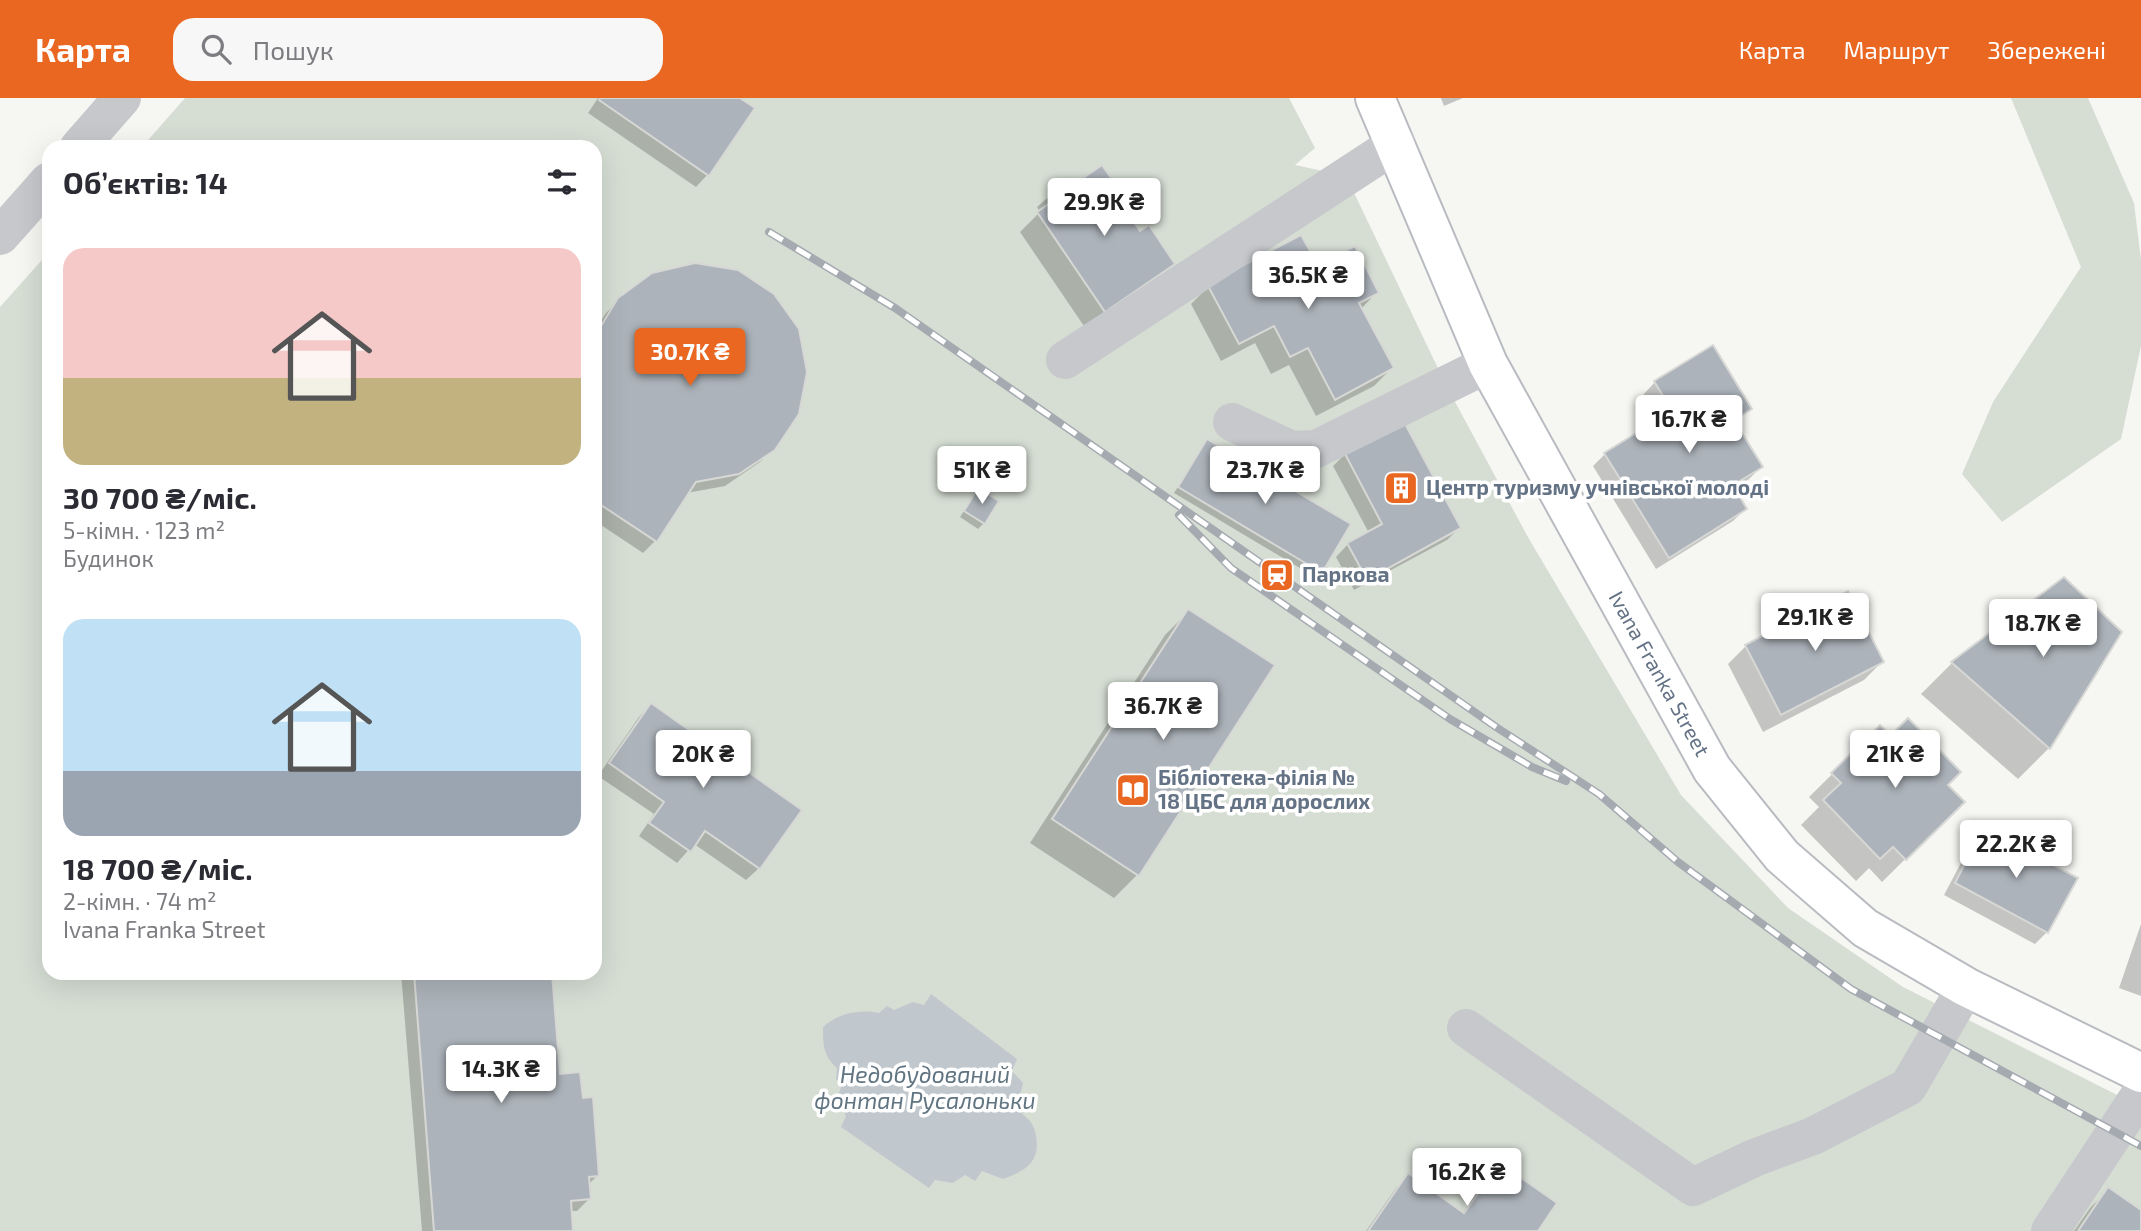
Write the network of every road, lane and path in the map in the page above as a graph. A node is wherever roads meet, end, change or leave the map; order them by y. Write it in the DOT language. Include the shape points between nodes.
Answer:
graph roads {
  1 [pos="122,98"];
  2 [pos="1376,98"];
  3 [pos="85,140"];
  4 [pos="1396,144"];
  5 [pos="42,189"];
  6 [pos="0,236"];
  7 [pos="1065,360"];
  8 [pos="1488,364"];
  9 [pos="1231,422"];
  10 [pos="1966,987"];
  11 [pos="1466,1028"];
  12 [pos="2141,1073"];
  13 [pos="2141,1093"];
  14 [pos="2050,1231"];
  1 -- 3 [label="street"];
  2 -- 4 [label="main road, Ivana Franka Street"];
  4 -- 7 [label="street"];
  4 -- 8 [label="main road, Ivana Franka Street"];
  5 -- 6 [label="street"];
  8 -- 9 [label="street" via="1316,449 1292,450"];
  8 -- 10 [label="main road, Ivana Franka Street" via="1712,769 1782,856 1865,928"];
  10 -- 11 [label="street" via="1908,1087 1813,1136 1693,1187"];
  10 -- 12 [label="main road, Ivana Franka Street"];
  13 -- 14 [label="street"];
}
